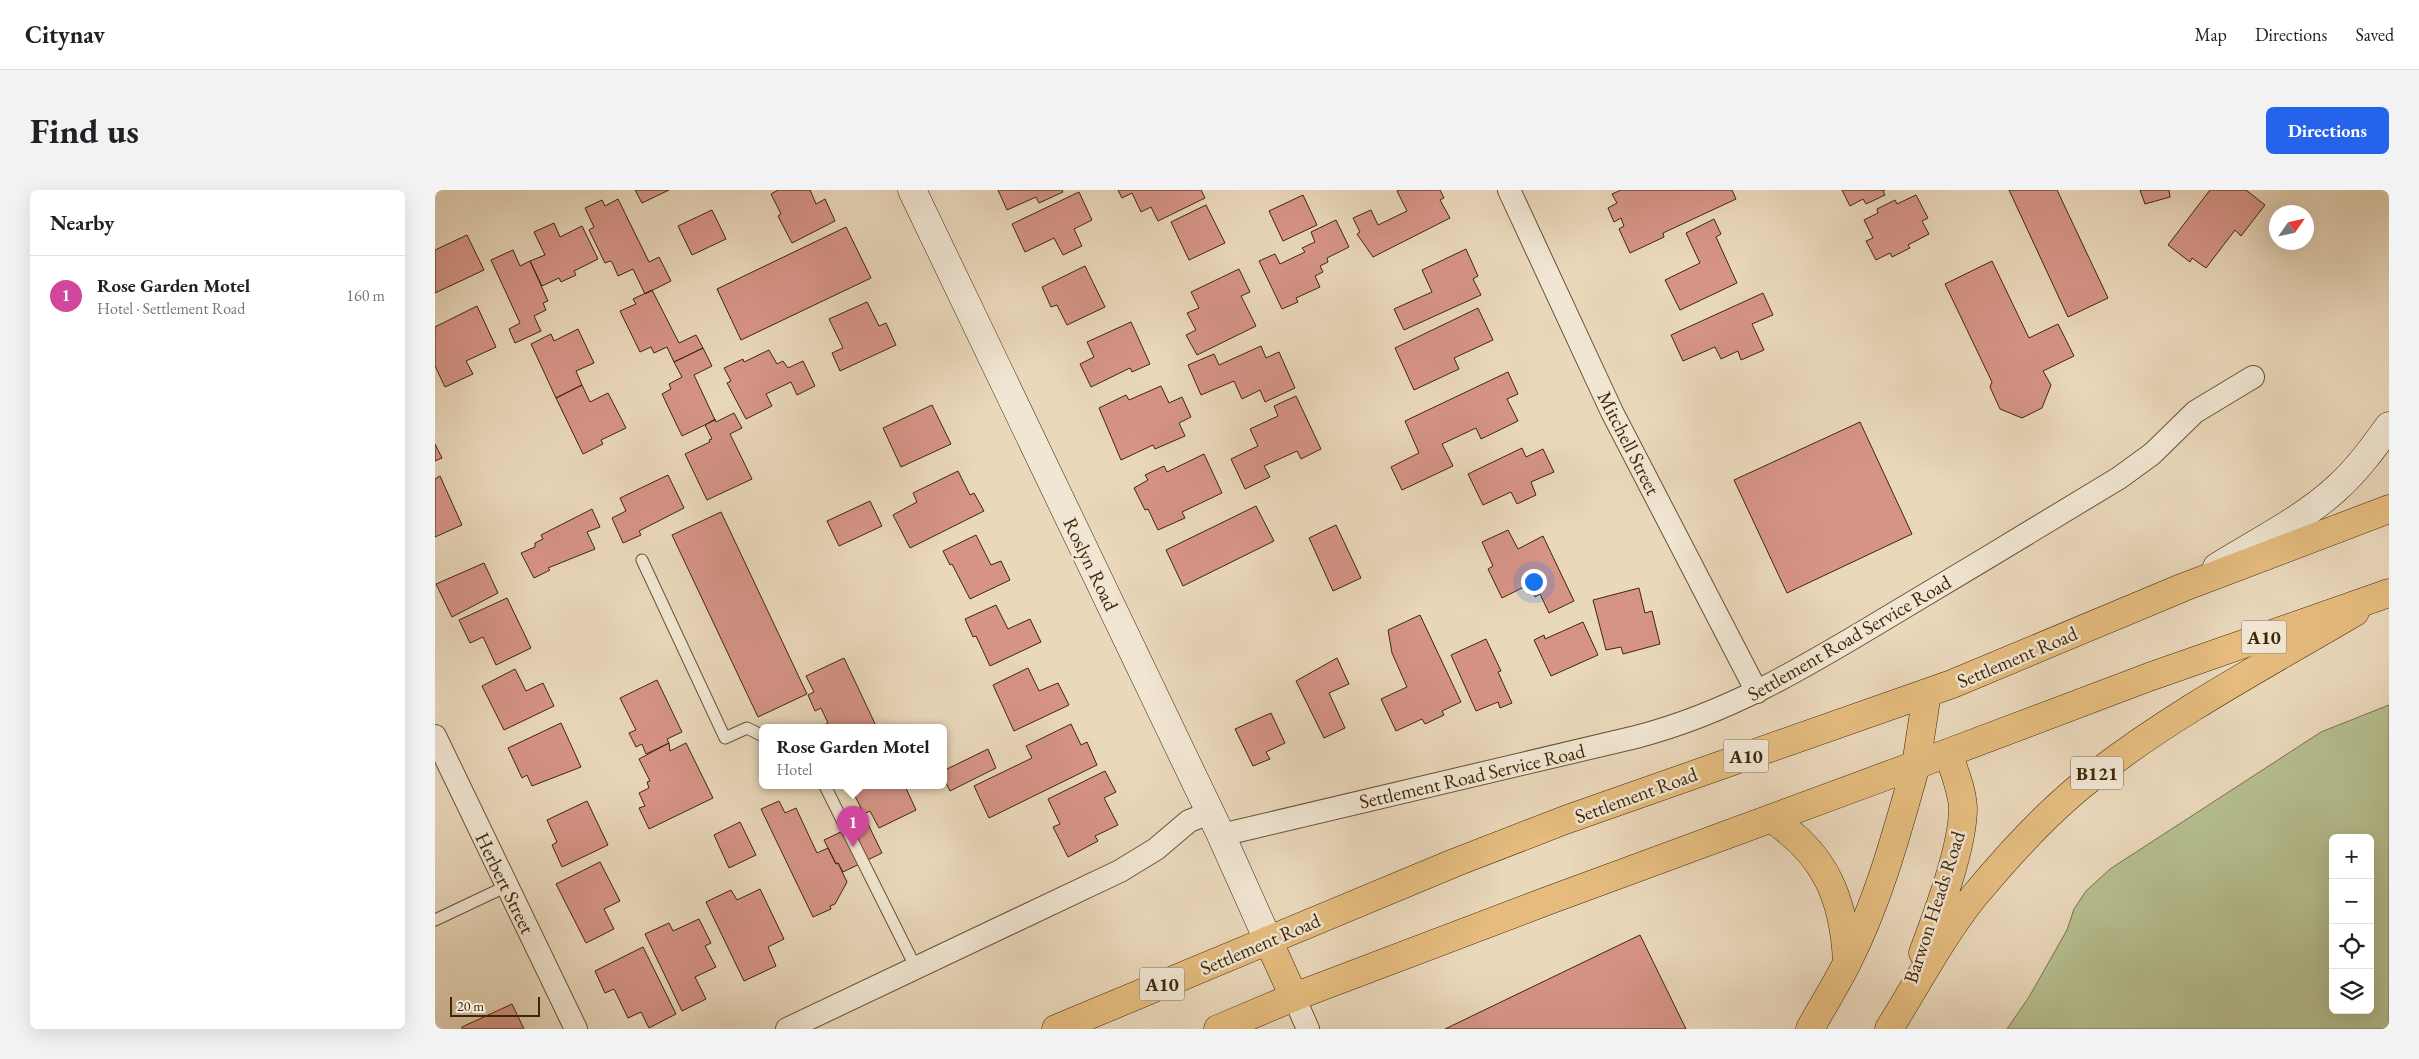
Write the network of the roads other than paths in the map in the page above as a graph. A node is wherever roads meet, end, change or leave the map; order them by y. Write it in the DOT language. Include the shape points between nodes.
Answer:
graph roads {
  1 [pos="912,190"];
  2 [pos="1509,190"];
  3 [pos="2253,377"];
  4 [pos="2389,426"];
  5 [pos="2389,508"];
  6 [pos="643,560"];
  7 [pos="2184,588"];
  8 [pos="2384,596"];
  9 [pos="1757,692"];
  10 [pos="1927,693"];
  11 [pos="759,734"];
  12 [pos="435,736"];
  13 [pos="1948,753"];
  14 [pos="1916,765"];
  15 [pos="826,789"];
  16 [pos="1772,819"];
  17 [pos="1215,824"];
  18 [pos="507,886"];
  19 [pos="435,920"];
  20 [pos="1268,940"];
  21 [pos="1847,963"];
  22 [pos="916,968"];
  23 [pos="1293,997"];
  24 [pos="797,1026"];
  25 [pos="1229,1026"];
  26 [pos="575,1029"];
  27 [pos="1056,1029"];
  28 [pos="1308,1029"];
  29 [pos="1810,1029"];
  30 [pos="1889,1029"];
  1 -- 17 [label="street, Roslyn Road"];
  2 -- 9 [label="street, Mitchell Street" via="1612,412"];
  3 -- 9 [label="street, Settlement Road Service Road" via="2195,412 2152,454 2119,478 1819,659"];
  4 -- 7 [label="street" via="2361,464 2336,489 2290,522"];
  5 -- 7 [label="main road, Settlement Road / A10"];
  6 -- 11 [label="lane" via="725,738 747,728"];
  7 -- 10 [label="main road, Settlement Road / A10"];
  8 -- 13 [label="main road, A10" via="2149,677"];
  8 -- 30 [label="main road, B121" via="2170,722 2073,793 2033,831 1975,896 1944,938"];
  9 -- 17 [label="street, Settlement Road Service Road" via="1670,728"];
  10 -- 13 [label="main road, B121"];
  10 -- 14 [label="main road"];
  10 -- 20 [label="main road, Settlement Road / A10" via="1565,820"];
  12 -- 18 [label="street, Herbert Street"];
  13 -- 14 [label="main road, A10"];
  13 -- 30 [label="main road, Barwon Heads Road / B121" via="1962,799 1960,832 1930,932 1913,979"];
  14 -- 16 [label="main road, A10"];
  14 -- 21 [label="main road" via="1886,869"];
  15 -- 22 [label="lane"];
  16 -- 21 [label="main road" via="1801,842 1833,888 1843,918"];
  16 -- 23 [label="main road, A10"];
  17 -- 20 [label="street, Roslyn Road"];
  17 -- 22 [label="street" via="1189,821 1156,850 1120,871"];
  18 -- 19 [label="lane"];
  18 -- 26 [label="street, Herbert Street"];
  20 -- 23 [label="main road"];
  20 -- 27 [label="main road, Settlement Road / A10"];
  21 -- 29 [label="main road"];
  22 -- 24 [label="street"];
  23 -- 25 [label="main road, A10"];
  23 -- 28 [label="street"];
}
